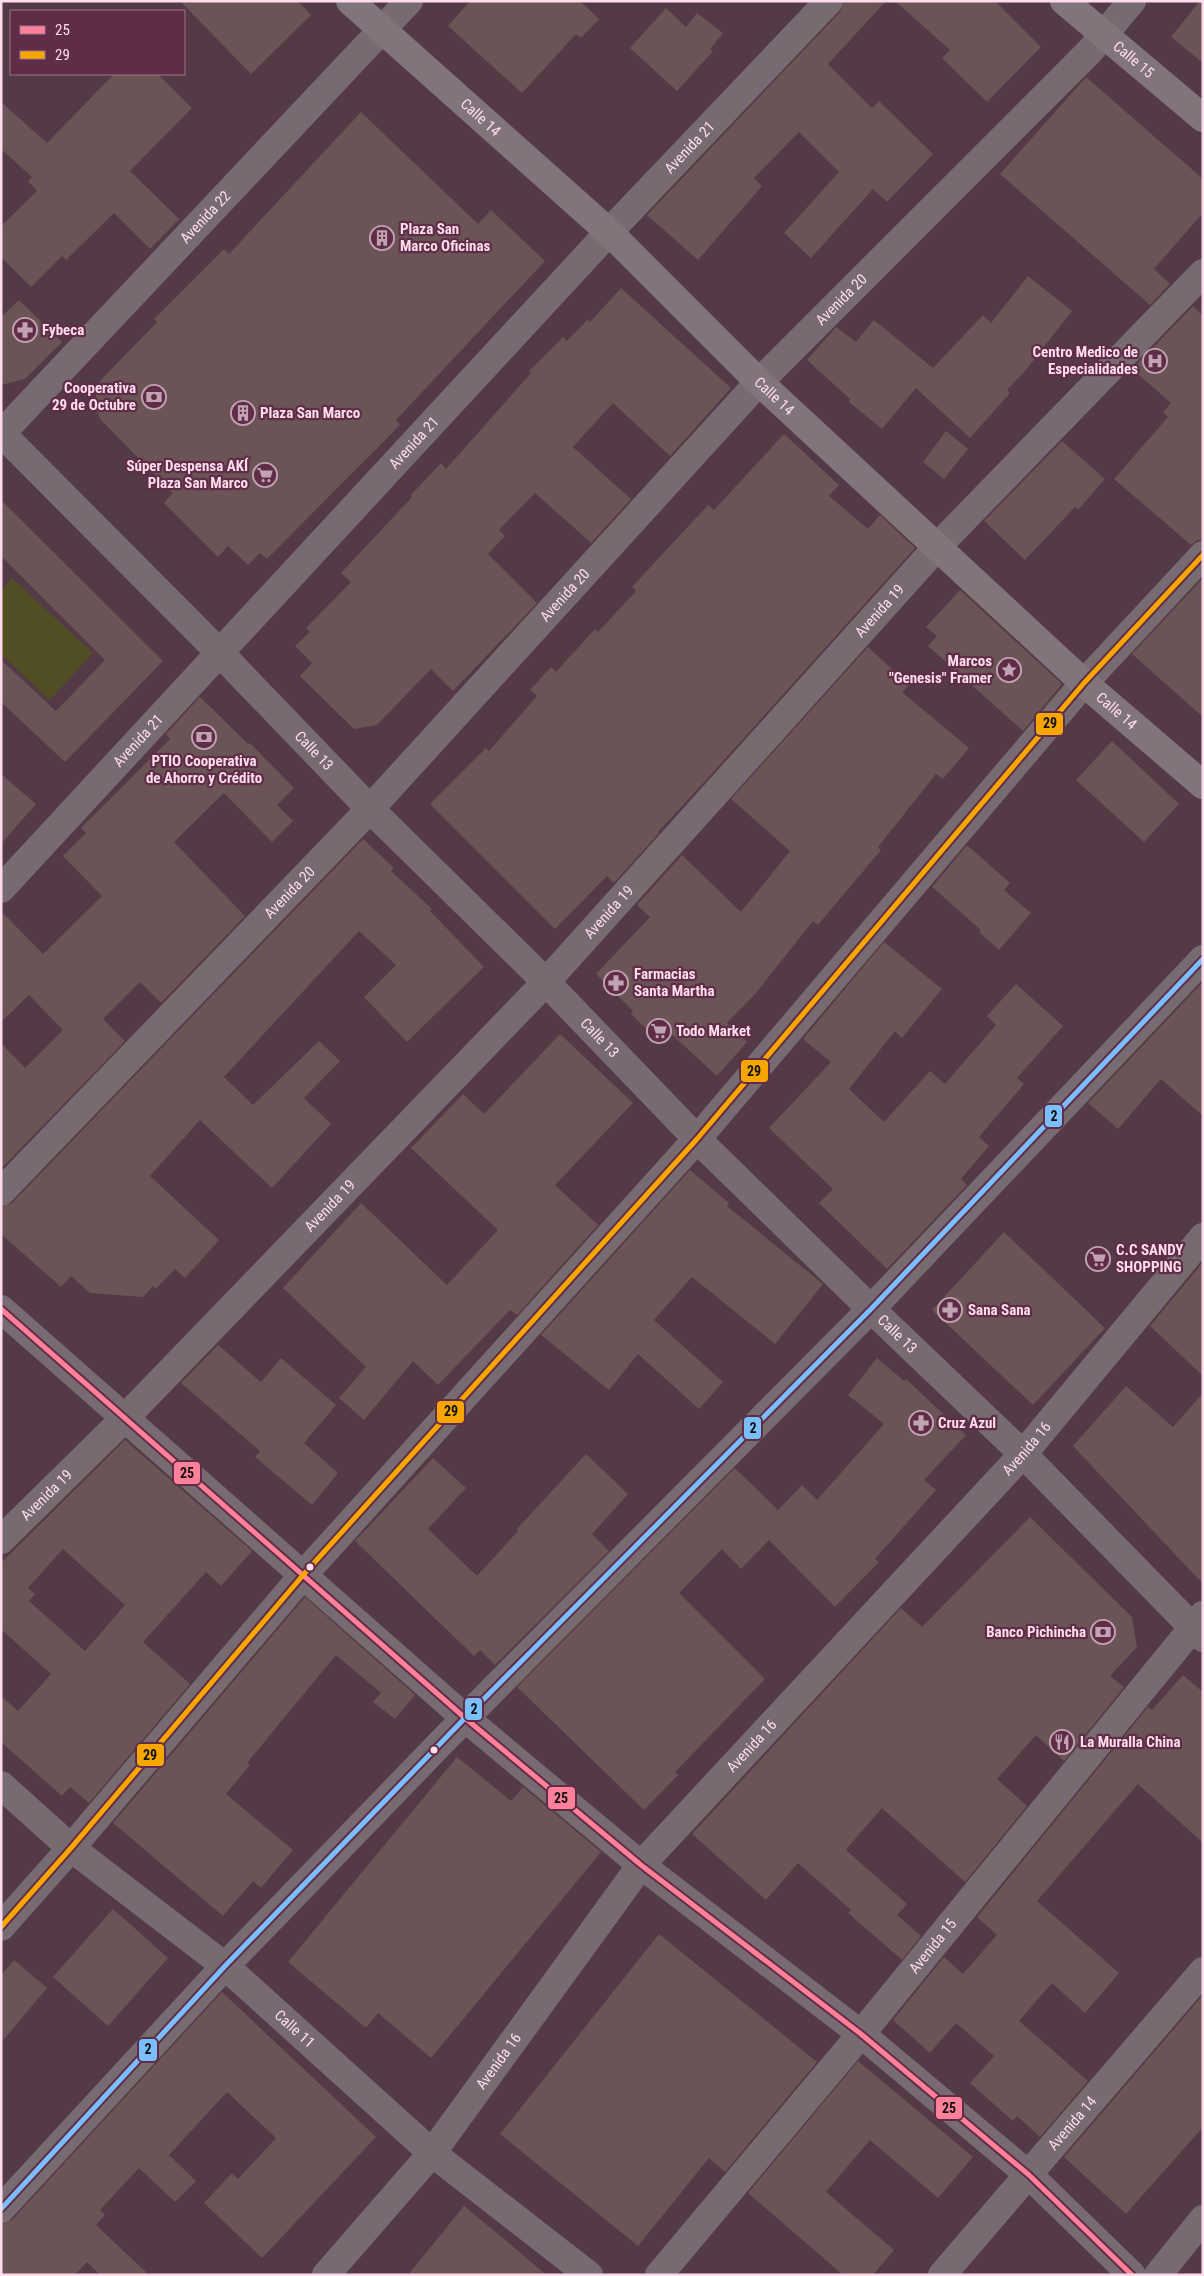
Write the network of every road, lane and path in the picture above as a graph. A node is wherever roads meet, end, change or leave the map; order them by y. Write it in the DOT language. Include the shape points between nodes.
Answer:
graph roads {
  1 [pos="350,1"];
  2 [pos="409,1"];
  3 [pos="829,1"];
  4 [pos="1064,1"];
  5 [pos="1132,1"];
  6 [pos="382,30"];
  7 [pos="1103,34"];
  8 [pos="1203,118"];
  9 [pos="609,232"];
  10 [pos="1203,273"];
  11 [pos="759,382"];
  12 [pos="1,433"];
  13 [pos="936,547"];
  14 [pos="1203,555"];
  15 [pos="220,653"];
  16 [pos="1084,682"];
  17 [pos="1203,786"];
  18 [pos="370,809"];
  19 [pos="1,889"];
  20 [pos="1203,959"];
  21 [pos="546,982"];
  22 [pos="697,1139"];
  23 [pos="1,1192"];
  24 [pos="1203,1237"];
  25 [pos="1,1309"];
  26 [pos="870,1309"];
  27 [pos="125,1418"];
  28 [pos="1023,1454"];
  29 [pos="1,1540"];
  30 [pos="304,1574"];
  31 [pos="1199,1627"];
  32 [pos="465,1718"];
  33 [pos="1,1785"];
  34 [pos="71,1848"];
  35 [pos="641,1866"];
  36 [pos="1,1927"];
  37 [pos="224,1966"];
  38 [pos="1203,1972"];
  39 [pos="861,2034"];
  40 [pos="432,2153"];
  41 [pos="1029,2175"];
  42 [pos="1,2209"];
  43 [pos="1203,2219"];
  44 [pos="326,2275"];
  45 [pos="589,2275"];
  46 [pos="659,2275"];
  47 [pos="942,2275"];
  48 [pos="1132,2275"];
  49 [pos="1158,2275"];
  1 -- 6 [label="street, Calle 14"];
  2 -- 6 [label="street, Avenida 22"];
  3 -- 9 [label="street, Avenida 21"];
  4 -- 7 [label="street, Calle 15"];
  5 -- 7 [label="street, Avenida 20"];
  6 -- 9 [label="street, Calle 14"];
  6 -- 12 [label="street, Avenida 22"];
  7 -- 8 [label="street, Calle 15"];
  7 -- 11 [label="street, Avenida 20" via="1090,51"];
  9 -- 11 [label="street, Calle 14"];
  9 -- 15 [label="street, Avenida 21"];
  10 -- 13 [label="street, Avenida 19"];
  11 -- 13 [label="street, Calle 14"];
  11 -- 18 [label="street, Avenida 20"];
  12 -- 15 [label="street, Calle 13"];
  13 -- 16 [label="street, Calle 14"];
  13 -- 21 [label="street, Avenida 19"];
  14 -- 16 [label="street"];
  15 -- 18 [label="street, Calle 13"];
  15 -- 19 [label="street, Avenida 21"];
  16 -- 17 [label="street, Calle 14"];
  16 -- 22 [label="street"];
  18 -- 21 [label="street, Calle 13"];
  18 -- 23 [label="street, Avenida 20"];
  20 -- 26 [label="street"];
  21 -- 22 [label="street, Calle 13"];
  21 -- 27 [label="street, Avenida 19"];
  22 -- 26 [label="street, Calle 13"];
  22 -- 30 [label="street"];
  24 -- 28 [label="street, Avenida 16"];
  25 -- 27 [label="street"];
  26 -- 28 [label="street, Calle 13"];
  26 -- 32 [label="street"];
  27 -- 29 [label="street, Avenida 19"];
  27 -- 30 [label="street"];
  28 -- 31 [label="street, Calle 13"];
  28 -- 35 [label="street, Avenida 16"];
  30 -- 32 [label="street"];
  30 -- 34 [label="street"];
  31 -- 39 [label="street, Avenida 15"];
  32 -- 35 [label="street"];
  32 -- 37 [label="street"];
  33 -- 34 [label="street, Calle 11"];
  34 -- 36 [label="street"];
  34 -- 37 [label="street, Calle 11"];
  35 -- 39 [label="street"];
  35 -- 40 [label="street, Avenida 16"];
  37 -- 40 [label="street, Calle 11"];
  37 -- 42 [label="street"];
  38 -- 41 [label="street, Avenida 14"];
  39 -- 41 [label="street"];
  39 -- 46 [label="street, Avenida 15"];
  40 -- 44 [label="street, Avenida 16"];
  40 -- 45 [label="street, Calle 11"];
  41 -- 47 [label="street, Avenida 14"];
  41 -- 48 [label="street"];
  43 -- 49 [label="street"];
}
